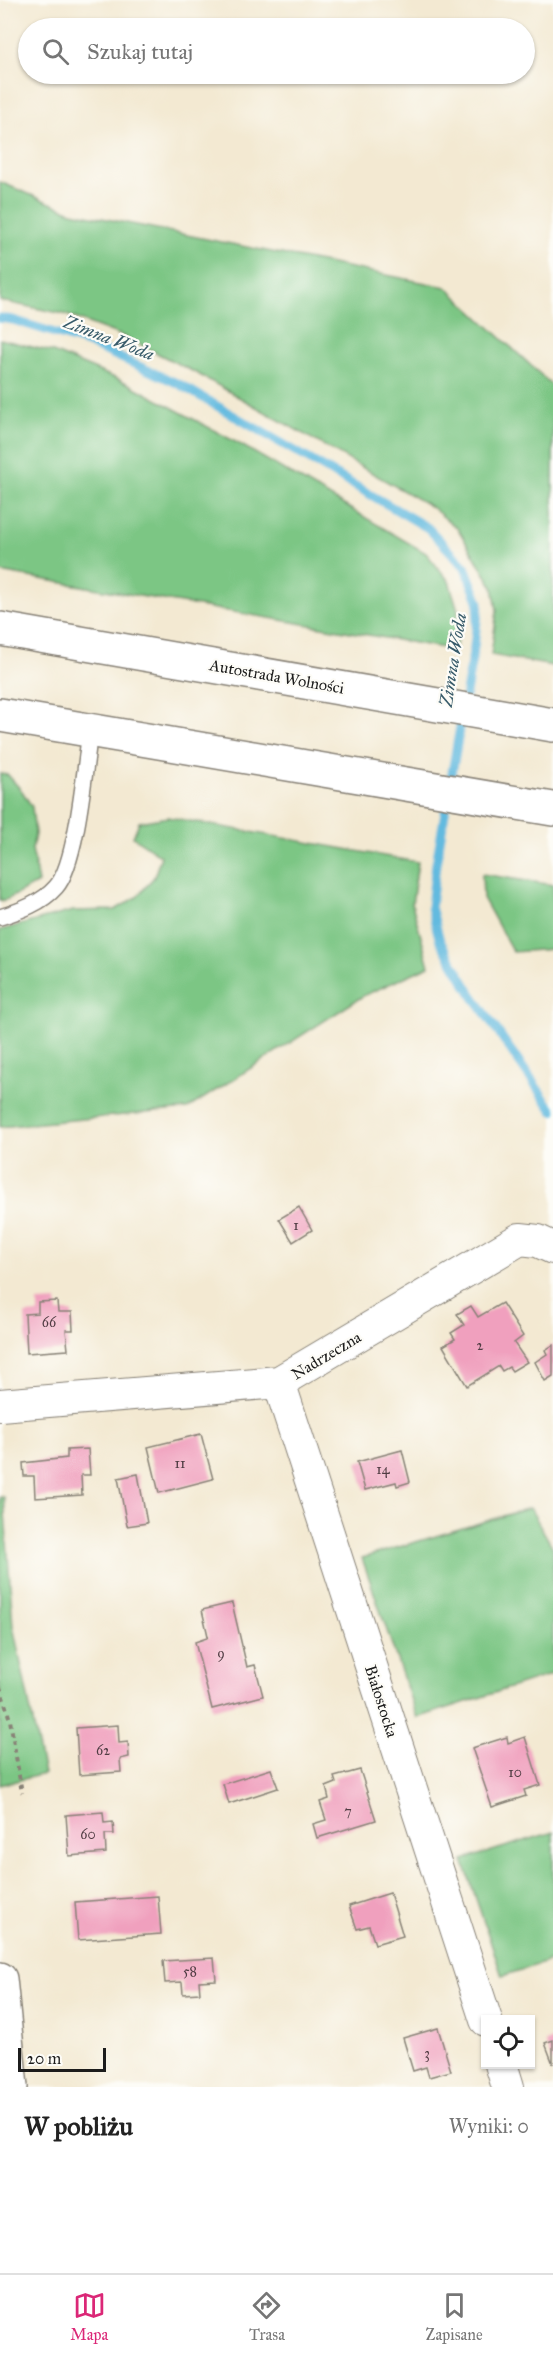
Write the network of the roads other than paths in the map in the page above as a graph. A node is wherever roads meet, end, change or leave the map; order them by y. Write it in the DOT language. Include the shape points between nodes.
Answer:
graph roads {
  1 [pos="0,629"];
  2 [pos="0,716"];
  3 [pos="553,725"];
  4 [pos="90,731"];
  5 [pos="553,809"];
  6 [pos="0,917"];
  7 [pos="553,1248"];
  8 [pos="279,1382"];
  9 [pos="0,1405"];
  10 [pos="0,1979"];
  11 [pos="485,2015"];
  12 [pos="503,2069"];
  13 [pos="11,2087"];
  14 [pos="508,2087"];
  1 -- 3 [label="main road, Autostrada Wolności"];
  2 -- 4 [label="main road"];
  4 -- 5 [label="main road"];
  4 -- 6 [label="lane" via="72,851 64,877 46,896 23,910"];
  7 -- 8 [label="street, Nadrzeczna" via="520,1239"];
  8 -- 9 [label="street, Nadrzeczna"];
  8 -- 11 [label="street, Białostocka"];
  10 -- 13 [label="main road"];
  12 -- 14 [label="street"];
}
